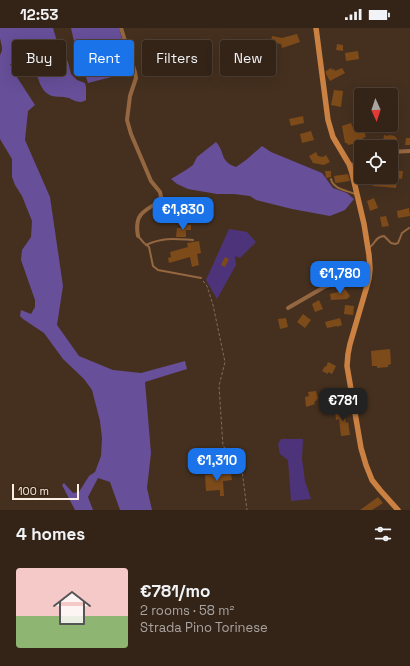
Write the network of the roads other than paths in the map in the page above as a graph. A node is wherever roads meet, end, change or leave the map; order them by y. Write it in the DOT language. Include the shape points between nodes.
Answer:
graph roads {
  1 [pos="121,28"];
  2 [pos="316,28"];
  3 [pos="410,151"];
  4 [pos="398,152"];
  5 [pos="349,164"];
  6 [pos="354,165"];
  7 [pos="331,179"];
  8 [pos="356,194"];
  9 [pos="409,228"];
  10 [pos="138,236"];
  11 [pos="193,240"];
  12 [pos="146,245"];
  13 [pos="368,249"];
  14 [pos="201,278"];
  15 [pos="369,280"];
  16 [pos="288,308"];
  17 [pos="398,510"];
  1 -- 10 [label="street" via="136,78 130,96 127,120 151,181 161,197 159,202 144,210 139,216"];
  2 -- 5 [label="street" via="328,120 333,137"];
  3 -- 4 [label="street"];
  5 -- 6 [label="street"];
  5 -- 8 [label="street"];
  7 -- 8 [label="lane" via="335,187"];
  8 -- 13 [label="street"];
  9 -- 13 [label="lane" via="402,233 398,243 392,243 384,236 376,239 373,246"];
  10 -- 12 [label="lane"];
  11 -- 12 [label="lane" via="170,238"];
  12 -- 14 [label="lane" via="149,247 153,266 158,270"];
  13 -- 15 [label="street"];
  15 -- 16 [label="street" via="346,281 326,286"];
  15 -- 17 [label="street" via="350,344 348,366 360,448 372,480"];
}
